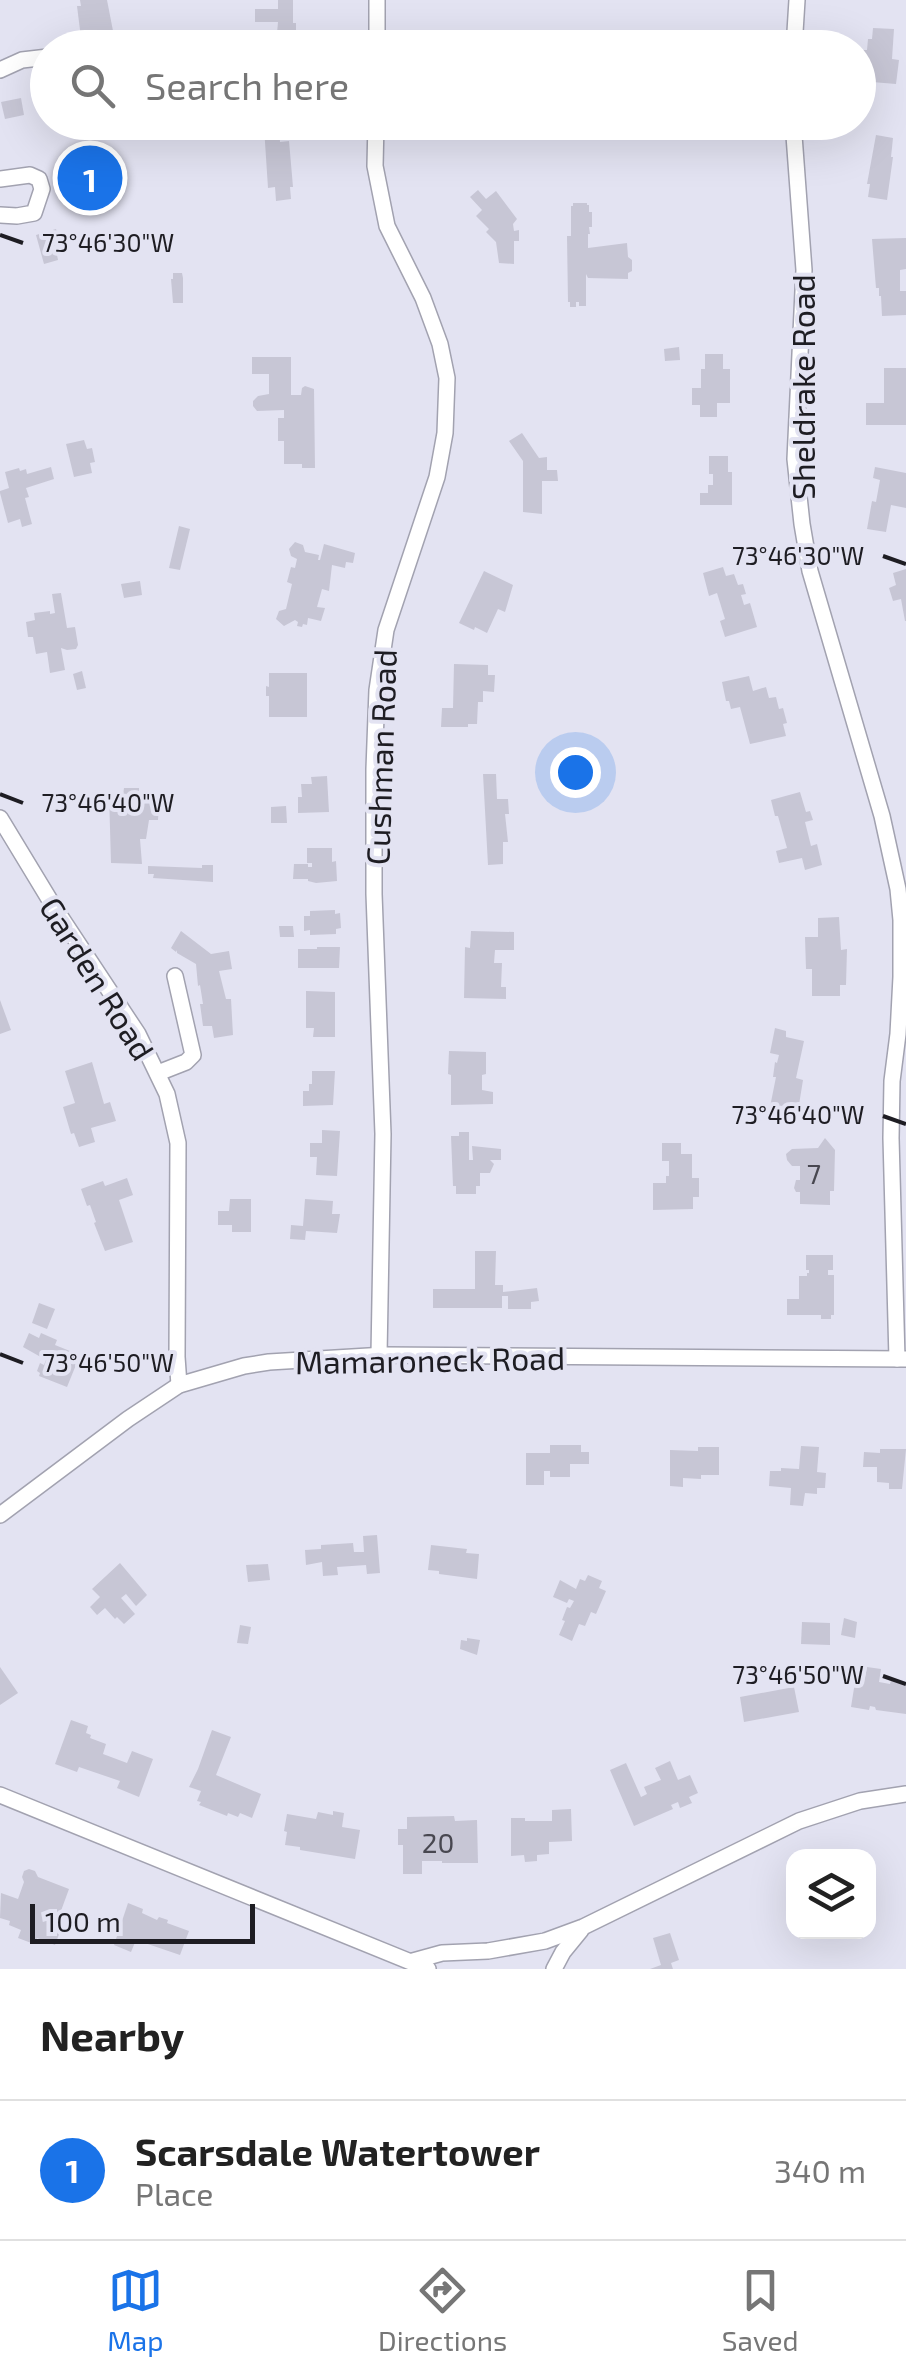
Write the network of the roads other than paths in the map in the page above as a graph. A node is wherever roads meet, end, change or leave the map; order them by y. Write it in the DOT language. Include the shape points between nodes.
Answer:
graph roads {
  1 [pos="378,0"];
  2 [pos="797,0"];
  3 [pos="377,30"];
  4 [pos="795,30"];
  5 [pos="30,59"];
  6 [pos="0,70"];
  7 [pos="376,140"];
  8 [pos="794,140"];
  9 [pos="0,179"];
  10 [pos="0,216"];
  11 [pos="0,818"];
  12 [pos="903,920"];
  13 [pos="174,976"];
  14 [pos="158,1073"];
  15 [pos="379,1355"];
  16 [pos="901,1359"];
  17 [pos="180,1385"];
  18 [pos="0,1516"];
  19 [pos="906,1794"];
  20 [pos="0,1795"];
  21 [pos="583,1927"];
  22 [pos="421,1965"];
  23 [pos="554,1969"];
  1 -- 3 [label="street"];
  2 -- 4 [label="street"];
  5 -- 6 [label="street"];
  7 -- 15 [label="street, Cushman Road" via="388,226 424,298 447,378 437,477 386,630 377,690"];
  8 -- 12 [label="street, Sheldrake Road" via="804,270 795,459 802,524 882,816"];
  9 -- 10 [label="street" via="30,175 42,189 34,213"];
  11 -- 14 [label="street, Garden Road"];
  12 -- 16 [label="street, Sheldrake Road" via="892,1081"];
  13 -- 14 [label="street" via="192,1055"];
  14 -- 17 [label="street, Garden Road" via="178,1143"];
  15 -- 16 [label="street, Mamaroneck Road"];
  15 -- 17 [label="street, Mamaroneck Road" via="269,1362"];
  17 -- 18 [label="street, Mamaroneck Road"];
  19 -- 21 [label="street" via="799,1821"];
  20 -- 22 [label="street"];
  21 -- 22 [label="street" via="529,1944 442,1954"];
  21 -- 23 [label="street"];
}
